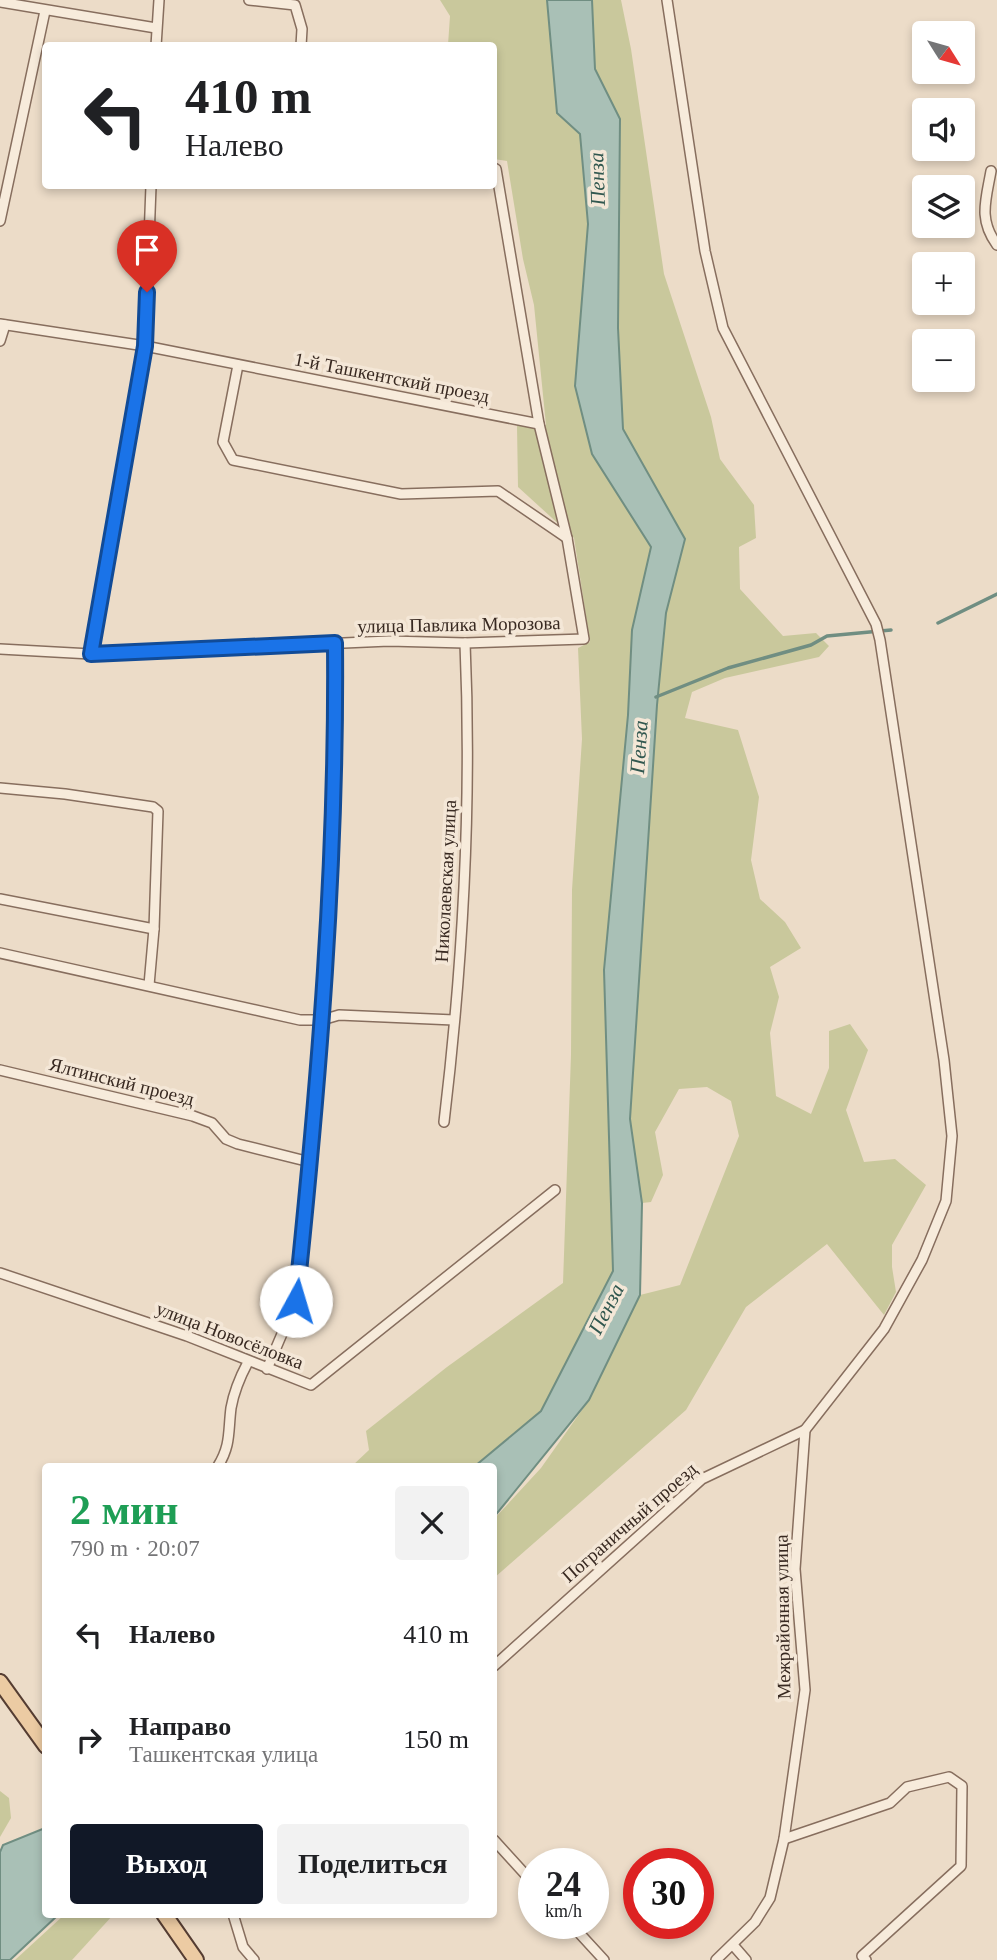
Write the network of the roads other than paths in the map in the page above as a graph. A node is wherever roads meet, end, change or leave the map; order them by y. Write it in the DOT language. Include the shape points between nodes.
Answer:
graph roads {
  1 [pos="159,0"];
  2 [pos="249,0"];
  3 [pos="667,0"];
  4 [pos="0,2"];
  5 [pos="295,2"];
  6 [pos="46,11"];
  7 [pos="156,28"];
  8 [pos="156,42"];
  9 [pos="301,42"];
  10 [pos="991,170"];
  11 [pos="497,180"];
  12 [pos="151,189"];
  13 [pos="0,221"];
  14 [pos="997,245"];
  15 [pos="2,324"];
  16 [pos="0,341"];
  17 [pos="145,346"];
  18 [pos="238,365"];
  19 [pos="539,424"];
  20 [pos="567,538"];
  21 [pos="335,643"];
  22 [pos="465,643"];
  23 [pos="0,649"];
  24 [pos="91,654"];
  25 [pos="0,788"];
  26 [pos="0,899"];
  27 [pos="154,929"];
  28 [pos="0,953"];
  29 [pos="149,985"];
  30 [pos="323,1020"];
  31 [pos="454,1020"];
  32 [pos="0,1070"];
  33 [pos="444,1122"];
  34 [pos="310,1162"];
  35 [pos="555,1190"];
  36 [pos="0,1273"];
  37 [pos="248,1362"];
  38 [pos="267,1369"];
  39 [pos="805,1430"];
  40 [pos="220,1463"];
  41 [pos="497,1663"];
  42 [pos="0,1682"];
  43 [pos="42,1741"];
  44 [pos="784,1839"];
  45 [pos="497,1843"];
  46 [pos="518,1866"];
  47 [pos="167,1918"];
  48 [pos="234,1918"];
  49 [pos="585,1939"];
  50 [pos="733,1945"];
  51 [pos="196,1960"];
  52 [pos="254,1960"];
  53 [pos="604,1960"];
  54 [pos="716,1960"];
  55 [pos="746,1960"];
  56 [pos="866,1960"];
  1 -- 7 [label="street"];
  2 -- 5 [label="street"];
  3 -- 39 [label="street" via="705,251 723,328 880,640 952,1136 946,1200 922,1260 884,1329"];
  4 -- 6 [label="street"];
  5 -- 9 [label="street"];
  6 -- 7 [label="street"];
  6 -- 13 [label="street"];
  7 -- 8 [label="street"];
  10 -- 14 [label="street" via="984,214"];
  11 -- 19 [label="street"];
  12 -- 17 [label="street"];
  15 -- 16 [label="street"];
  15 -- 17 [label="street, 1-й Ташкентский проезд"];
  17 -- 18 [label="street, 1-й Ташкентский проезд"];
  17 -- 24 [label="street"];
  18 -- 19 [label="street, 1-й Ташкентский проезд"];
  18 -- 20 [label="street" via="223,442 233,460 401,494 498,491"];
  19 -- 20 [label="street"];
  20 -- 22 [label="street, улица Павлика Морозова" via="584,639"];
  21 -- 22 [label="street, улица Павлика Морозова"];
  21 -- 24 [label="street, улица Павлика Морозова"];
  21 -- 30 [label="street" via="332,870"];
  22 -- 31 [label="street, Николаевская улица" via="469,735"];
  23 -- 24 [label="street, улица Павлика Морозова"];
  25 -- 27 [label="street" via="158,811"];
  26 -- 27 [label="street"];
  27 -- 29 [label="street"];
  28 -- 29 [label="street"];
  29 -- 30 [label="street" via="300,1020"];
  30 -- 31 [label="street" via="339,1015"];
  30 -- 34 [label="street"];
  31 -- 33 [label="street, Николаевская улица"];
  32 -- 34 [label="street, Ялтинский проезд" via="193,1116 212,1123 226,1139 238,1144"];
  34 -- 38 [label="street" via="296,1301"];
  35 -- 38 [label="street, улица Новосёловка" via="311,1385"];
  36 -- 37 [label="street, улица Новосёловка" via="187,1336"];
  37 -- 38 [label="street, улица Новосёловка"];
  37 -- 40 [label="street" via="237,1383 227,1452"];
  39 -- 41 [label="street, Пограничный проезд" via="702,1479"];
  39 -- 44 [label="street, Межрайонная улица" via="795,1569 804,1690"];
  42 -- 43 [label="main road"];
  44 -- 50 [label="street, Межрайонная улица" via="770,1898"];
  44 -- 56 [label="street" via="890,1803 907,1787 949,1777 962,1786 961,1866 862,1956"];
  45 -- 46 [label="street"];
  47 -- 51 [label="main road"];
  48 -- 52 [label="street" via="243,1947"];
  49 -- 53 [label="street"];
  50 -- 54 [label="street, Межрайонная улица"];
  50 -- 55 [label="street"];
}
